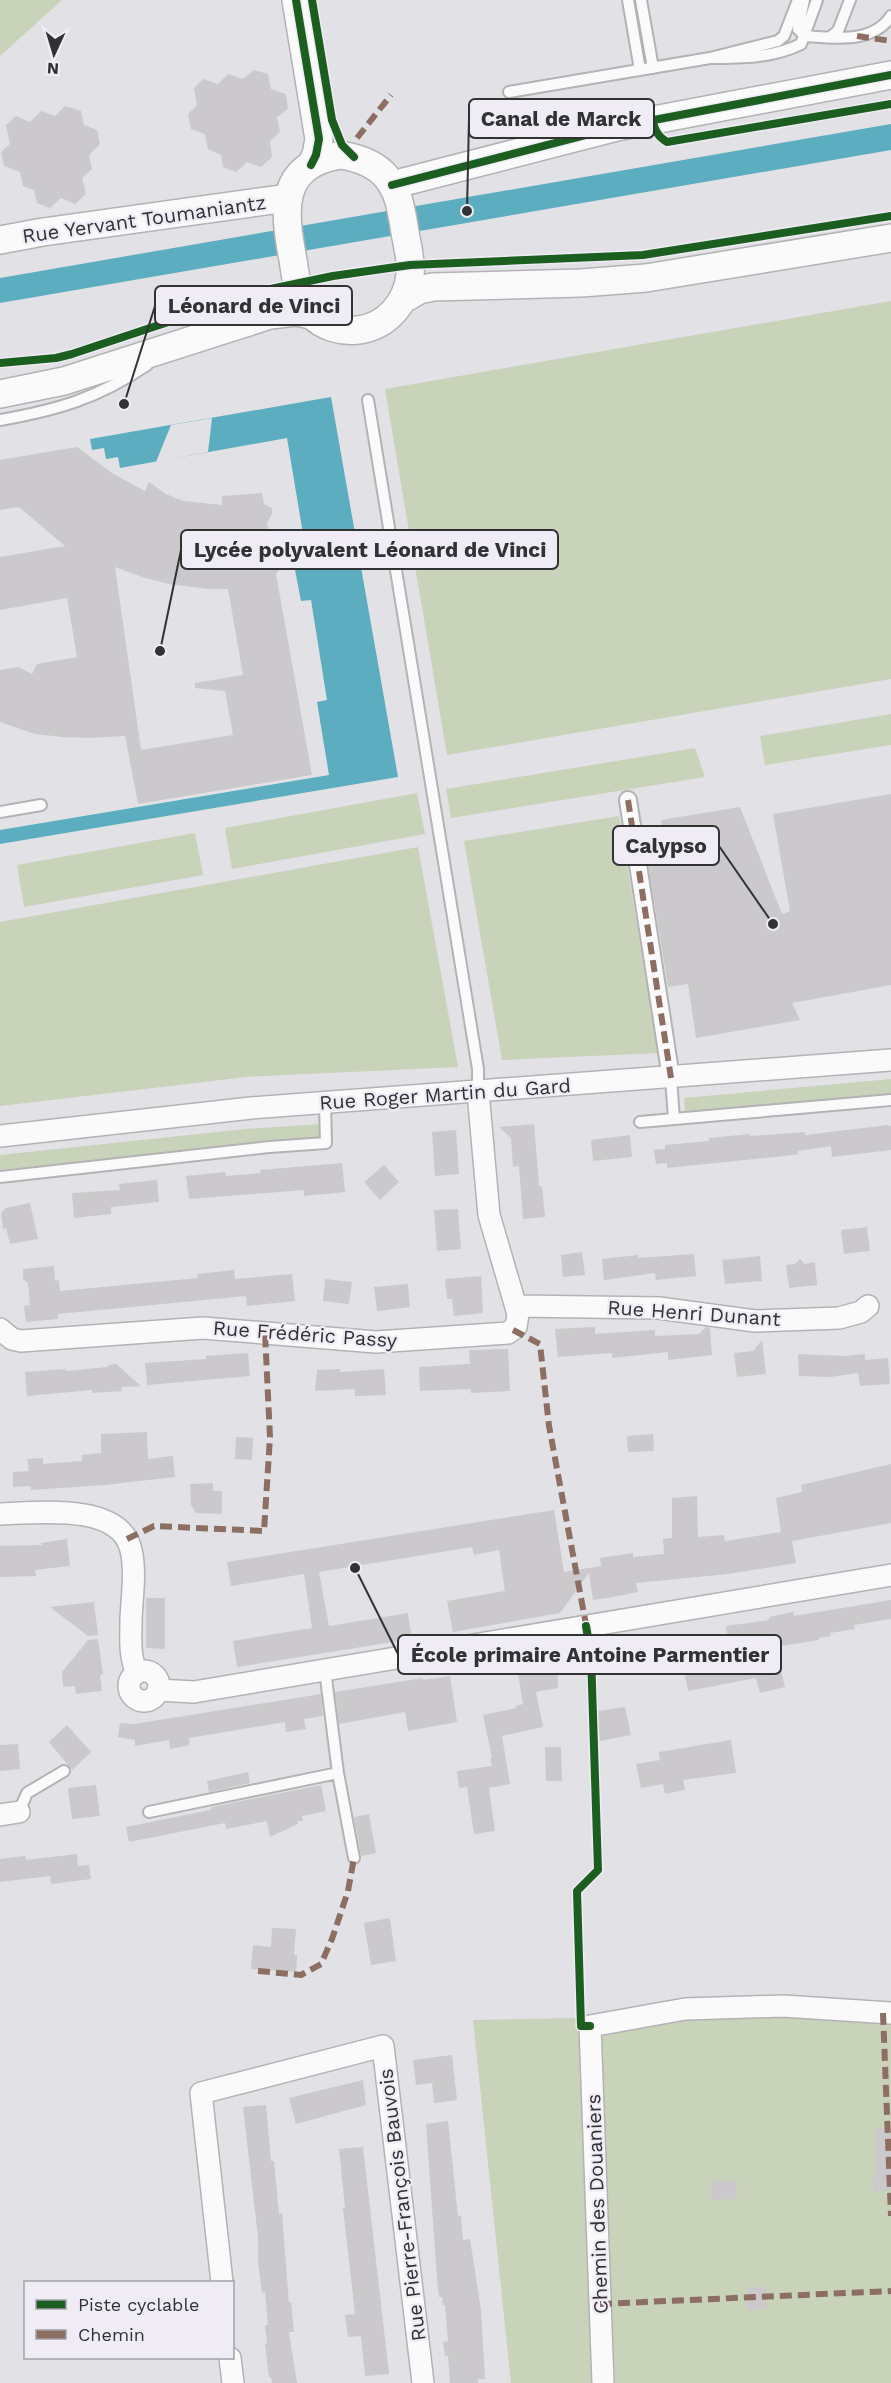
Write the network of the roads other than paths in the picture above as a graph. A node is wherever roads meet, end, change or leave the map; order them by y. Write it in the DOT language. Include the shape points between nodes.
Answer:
graph roads {
  1 [pos="296,0"];
  2 [pos="312,0"];
  3 [pos="628,0"];
  4 [pos="641,0"];
  5 [pos="798,0"];
  6 [pos="804,0"];
  7 [pos="817,0"];
  8 [pos="850,0"];
  9 [pos="891,16"];
  10 [pos="805,36"];
  11 [pos="829,38"];
  12 [pos="710,58"];
  13 [pos="653,68"];
  14 [pos="640,70"];
  15 [pos="891,75"];
  16 [pos="509,92"];
  17 [pos="354,157"];
  18 [pos="310,165"];
  19 [pos="396,193"];
  20 [pos="287,210"];
  21 [pos="891,238"];
  22 [pos="0,240"];
  23 [pos="402,300"];
  24 [pos="311,315"];
  25 [pos="175,345"];
  26 [pos="0,394"];
  27 [pos="368,400"];
  28 [pos="0,420"];
  29 [pos="628,800"];
  30 [pos="41,805"];
  31 [pos="0,812"];
  32 [pos="891,1060"];
  33 [pos="671,1078"];
  34 [pos="478,1092"];
  35 [pos="891,1100"];
  36 [pos="325,1103"];
  37 [pos="674,1119"];
  38 [pos="640,1122"];
  39 [pos="0,1136"];
  40 [pos="0,1177"];
  41 [pos="517,1306"];
  42 [pos="868,1306"];
  43 [pos="0,1329"];
  44 [pos="0,1514"];
  45 [pos="891,1575"];
  46 [pos="325,1670"];
  47 [pos="64,1771"];
  48 [pos="338,1773"];
  49 [pos="149,1812"];
  50 [pos="10,1813"];
  51 [pos="354,1858"];
  52 [pos="891,2013"];
  53 [pos="222,2281"];
  54 [pos="230,2359"];
  55 [pos="233,2383"];
  56 [pos="423,2383"];
  57 [pos="603,2383"];
  1 -- 18 [label="street" via="319,139"];
  2 -- 17 [label="street" via="332,120 342,145"];
  3 -- 14 [label="lane"];
  4 -- 13 [label="lane"];
  5 -- 12 [label="lane" via="784,36 778,41"];
  6 -- 10 [label="lane" via="798,29"];
  7 -- 10 [label="lane"];
  8 -- 11 [label="lane" via="838,31"];
  9 -- 11 [label="lane" via="878,30 867,34"];
  10 -- 11 [label="lane"];
  10 -- 12 [label="lane" via="801,44 790,50 761,56"];
  12 -- 13 [label="lane"];
  13 -- 14 [label="lane"];
  14 -- 16 [label="lane"];
  15 -- 19 [label="street" via="602,130"];
  17 -- 18 [label="street" via="329,157"];
  17 -- 19 [label="street" via="379,170"];
  18 -- 20 [label="street" via="295,181"];
  19 -- 23 [label="street" via="410,276"];
  20 -- 22 [label="street, Rue Yervant Toumaniantz" via="43,232"];
  20 -- 24 [label="street" via="302,300"];
  21 -- 23 [label="street" via="635,279 433,287"];
  23 -- 24 [label="street" via="384,320 358,330 330,327"];
  24 -- 25 [label="street" via="273,314"];
  25 -- 26 [label="street" via="64,381"];
  25 -- 28 [label="lane" via="122,382 89,398"];
  27 -- 34 [label="lane" via="478,1069"];
  29 -- 33 [label="street"];
  30 -- 31 [label="lane"];
  32 -- 33 [label="street, Rue Roger Martin du Gard"];
  33 -- 34 [label="street, Rue Roger Martin du Gard"];
  33 -- 37 [label="lane"];
  34 -- 36 [label="street, Rue Roger Martin du Gard"];
  34 -- 41 [label="street" via="489,1215"];
  35 -- 37 [label="lane"];
  36 -- 39 [label="street, Rue Roger Martin du Gard" via="234,1109"];
  36 -- 40 [label="lane" via="326,1143"];
  37 -- 38 [label="lane"];
  41 -- 42 [label="street, Rue Henri Dunant" via="659,1308 766,1321 839,1318"];
  41 -- 43 [label="street, Rue Frédéric Passy" via="518,1321 508,1333 394,1342 203,1328 21,1341"];
  44 -- 46 [label="street" via="75,1514 109,1522 121,1532 132,1553 134,1666 137,1673 147,1671 155,1676 158,1690 194,1692"];
  45 -- 46 [label="street"];
  46 -- 48 [label="lane"];
  47 -- 50 [label="lane" via="27,1792"];
  48 -- 49 [label="lane"];
  48 -- 51 [label="lane"];
  52 -- 57 [label="street, Chemin des Douaniers" via="783,2006 685,2009 590,2026"];
  53 -- 56 [label="street, Rue Pierre-François Bauvois" via="201,2093 383,2046"];
  54 -- 55 [label="street"];
}
